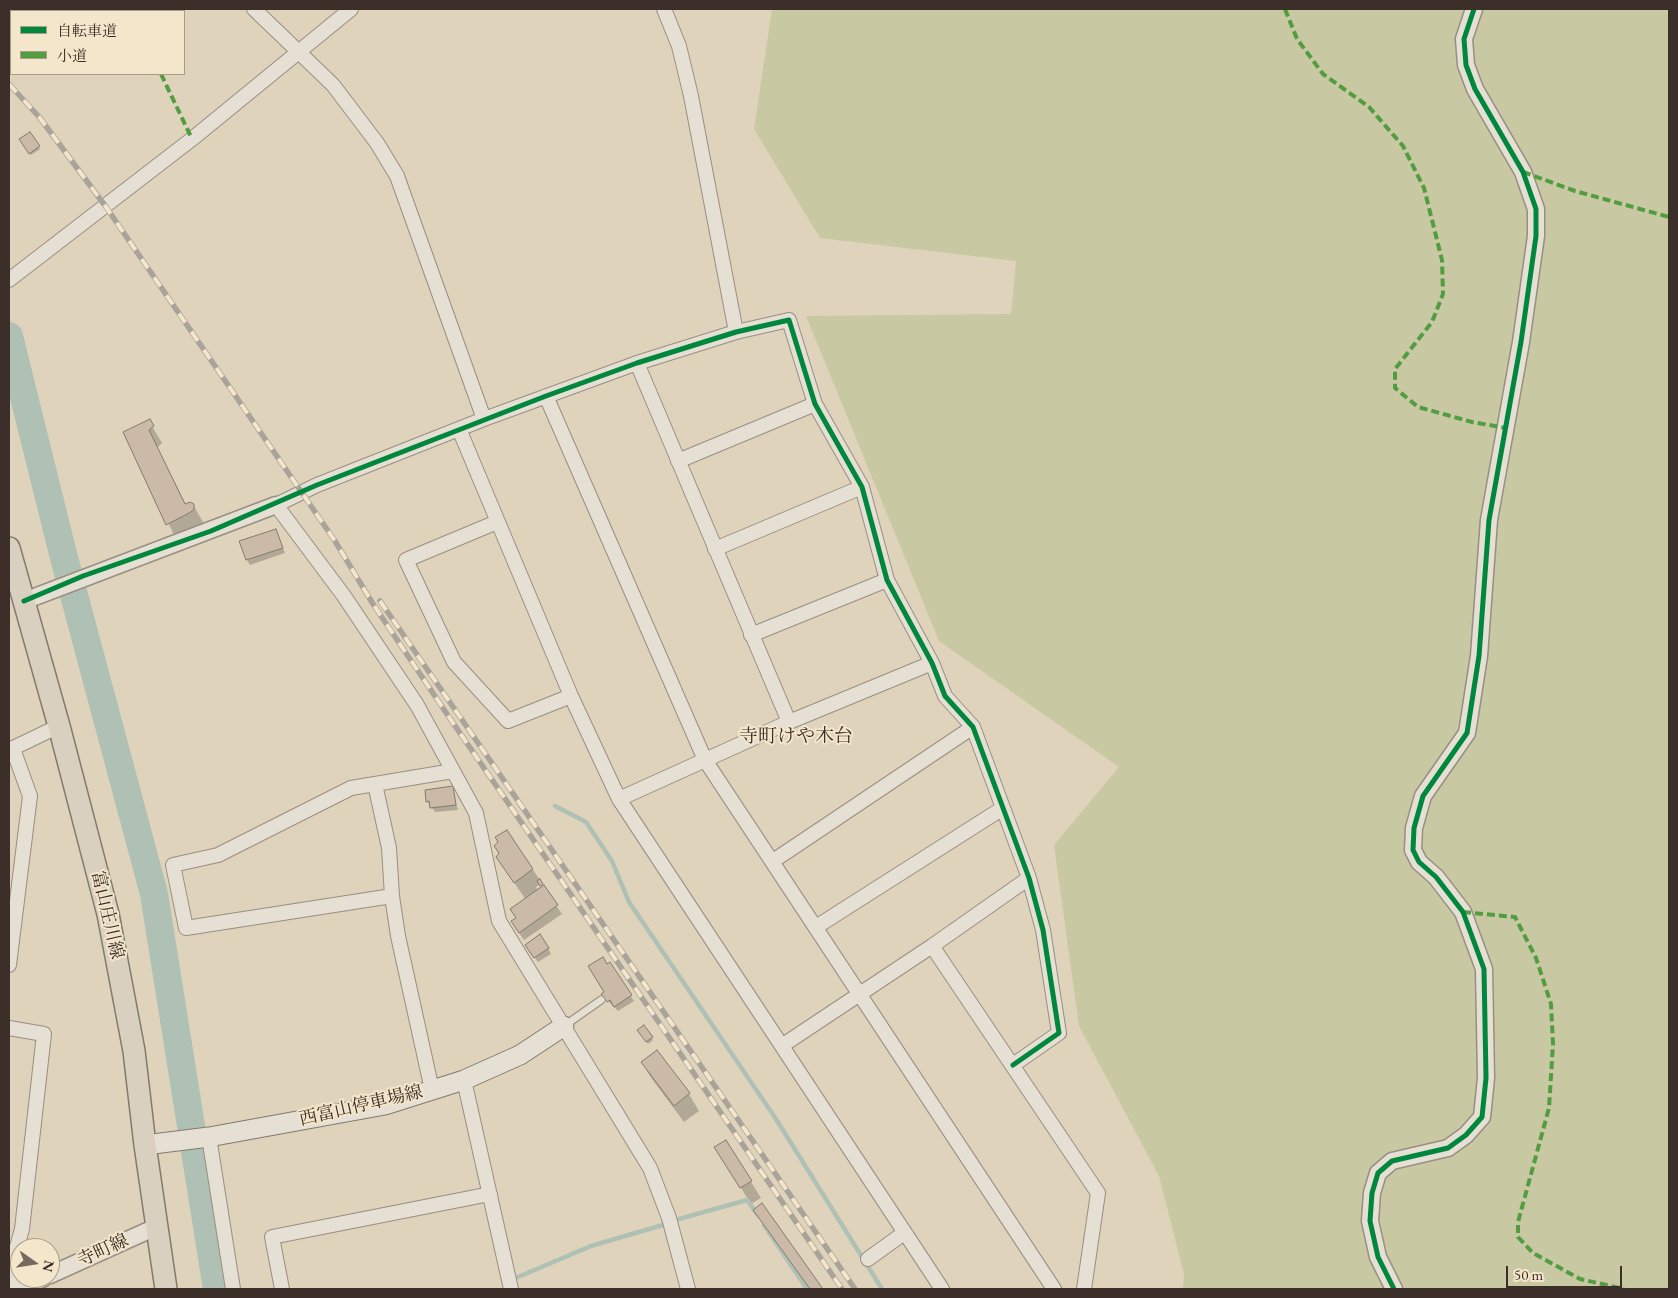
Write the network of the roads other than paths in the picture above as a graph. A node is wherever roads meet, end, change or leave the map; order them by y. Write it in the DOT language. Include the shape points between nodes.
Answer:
graph roads {
  1 [pos="254,9"];
  2 [pos="351,9"];
  3 [pos="664,9"];
  4 [pos="1474,9"];
  5 [pos="299,52"];
  6 [pos="9,280"];
  7 [pos="736,332"];
  8 [pos="637,363"];
  9 [pos="546,396"];
  10 [pos="815,404"];
  11 [pos="484,419"];
  12 [pos="459,429"];
  13 [pos="678,461"];
  14 [pos="862,486"];
  15 [pos="276,505"];
  16 [pos="498,522"];
  17 [pos="9,548"];
  18 [pos="715,549"];
  19 [pos="887,580"];
  20 [pos="24,601"];
  21 [pos="751,635"];
  22 [pos="932,663"];
  23 [pos="571,696"];
  24 [pos="789,722"];
  25 [pos="60,726"];
  26 [pos="973,727"];
  27 [pos="11,750"];
  28 [pos="704,760"];
  29 [pos="453,771"];
  30 [pos="375,784"];
  31 [pos="619,799"];
  32 [pos="1003,808"];
  33 [pos="773,861"];
  34 [pos="1029,878"];
  35 [pos="392,896"];
  36 [pos="816,927"];
  37 [pos="932,946"];
  38 [pos="9,965"];
  39 [pos="859,993"];
  40 [pos="602,1000"];
  41 [pos="564,1026"];
  42 [pos="9,1028"];
  43 [pos="783,1045"];
  44 [pos="1013,1065"];
  45 [pos="464,1080"];
  46 [pos="432,1090"];
  47 [pos="209,1137"];
  48 [pos="145,1145"];
  49 [pos="490,1194"];
  50 [pos="156,1227"];
  51 [pos="904,1233"];
  52 [pos="868,1259"];
  53 [pos="60,1270"];
  54 [pos="19,1289"];
  55 [pos="166,1289"];
  56 [pos="233,1289"];
  57 [pos="282,1289"];
  58 [pos="511,1289"];
  59 [pos="688,1289"];
  60 [pos="942,1289"];
  61 [pos="1054,1289"];
  62 [pos="1084,1289"];
  63 [pos="1394,1289"];
  1 -- 5 [label="street"];
  2 -- 5 [label="street"];
  3 -- 7 [label="street" via="679,46 691,96"];
  4 -- 63 [label="street" via="1464,39 1466,65 1475,90 1523,172 1536,209 1536,236 1521,342 1489,520 1479,656 1467,733 1423,796 1414,828 1413,850 1419,862 1436,877 1463,912 1484,969 1486,1078 1482,1117 1466,1135 1448,1148 1392,1161 1378,1172 1372,1193 1370,1221 1378,1257"];
  5 -- 6 [label="street" via="114,201"];
  5 -- 11 [label="street" via="333,85 377,143 397,176"];
  7 -- 8 [label="street"];
  7 -- 10 [label="street" via="789,320"];
  8 -- 9 [label="street"];
  8 -- 13 [label="street"];
  9 -- 11 [label="street"];
  9 -- 28 [label="street"];
  10 -- 13 [label="street"];
  10 -- 14 [label="street"];
  11 -- 12 [label="street"];
  12 -- 15 [label="street"];
  12 -- 16 [label="street"];
  13 -- 18 [label="street"];
  14 -- 18 [label="street"];
  14 -- 19 [label="street"];
  15 -- 20 [label="street"];
  15 -- 29 [label="street" via="344,596 418,705"];
  16 -- 23 [label="street"];
  16 -- 23 [label="street" via="406,560 454,662 508,721"];
  17 -- 20 [label="main road, 富山庄川線"];
  18 -- 21 [label="street"];
  19 -- 21 [label="street"];
  19 -- 22 [label="street"];
  20 -- 25 [label="main road, 富山庄川線"];
  21 -- 24 [label="street"];
  22 -- 24 [label="street"];
  22 -- 26 [label="street" via="945,696"];
  23 -- 31 [label="street"];
  24 -- 28 [label="street"];
  25 -- 27 [label="street"];
  25 -- 48 [label="main road, 富山庄川線" via="108,914 134,1051"];
  26 -- 32 [label="street"];
  26 -- 33 [label="street"];
  27 -- 38 [label="street" via="30,796"];
  28 -- 31 [label="street"];
  28 -- 33 [label="street"];
  29 -- 30 [label="street"];
  29 -- 41 [label="street" via="476,813 499,921"];
  30 -- 35 [label="street" via="389,848"];
  30 -- 35 [label="street" via="351,788 218,855 173,864 186,928"];
  31 -- 43 [label="street"];
  32 -- 34 [label="street"];
  32 -- 36 [label="street"];
  33 -- 36 [label="street"];
  34 -- 37 [label="street"];
  34 -- 44 [label="street" via="1043,930 1059,1033"];
  35 -- 46 [label="street"];
  36 -- 39 [label="street"];
  37 -- 39 [label="street"];
  37 -- 44 [label="street"];
  39 -- 43 [label="street"];
  39 -- 61 [label="street"];
  40 -- 41 [label="lane"];
  41 -- 45 [label="main road, 西富山停車場線" via="520,1055"];
  41 -- 59 [label="street" via="650,1168 669,1218"];
  42 -- 54 [label="street" via="44,1034 22,1229 10,1272"];
  43 -- 51 [label="street"];
  44 -- 62 [label="street" via="1098,1193"];
  45 -- 46 [label="main road, 西富山停車場線"];
  45 -- 49 [label="street"];
  46 -- 47 [label="main road, 西富山停車場線" via="385,1105"];
  47 -- 48 [label="main road, 西富山停車場線"];
  47 -- 56 [label="street"];
  48 -- 50 [label="main road, 富山庄川線"];
  49 -- 57 [label="street" via="272,1237"];
  49 -- 58 [label="street"];
  50 -- 53 [label="street, 寺町線"];
  50 -- 55 [label="main road, 富山庄川線"];
  51 -- 52 [label="street"];
  51 -- 60 [label="street"];
}
